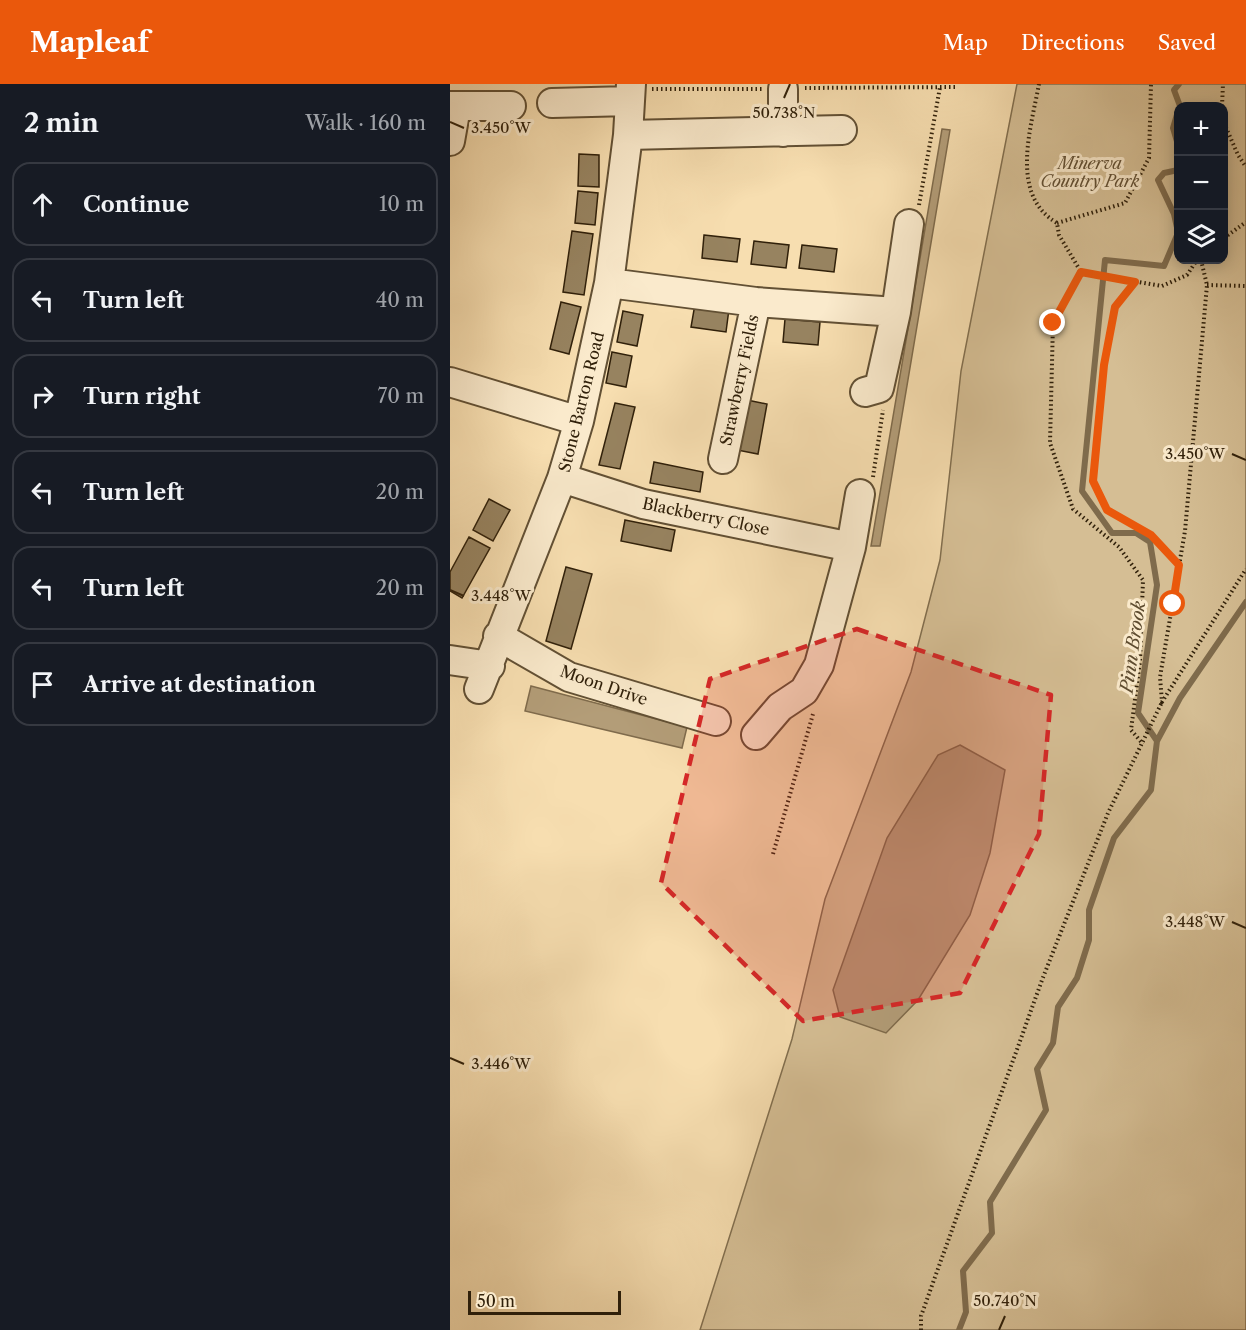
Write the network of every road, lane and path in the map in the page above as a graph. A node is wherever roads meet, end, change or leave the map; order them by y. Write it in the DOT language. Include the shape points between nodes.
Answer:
graph roads {
  1 [pos="1039,84"];
  2 [pos="1151,84"];
  3 [pos="1223,84"];
  4 [pos="801,87"];
  5 [pos="630,92"];
  6 [pos="1222,102"];
  7 [pos="552,103"];
  8 [pos="453,106"];
  9 [pos="511,106"];
  10 [pos="842,130"];
  11 [pos="783,132"];
  12 [pos="1228,132"];
  13 [pos="628,135"];
  14 [pos="450,141"];
  15 [pos="1246,166"];
  16 [pos="1246,222"];
  17 [pos="1057,223"];
  18 [pos="909,224"];
  19 [pos="1228,235"];
  20 [pos="1196,264"];
  21 [pos="1200,264"];
  22 [pos="1081,272"];
  23 [pos="1135,282"];
  24 [pos="609,283"];
  25 [pos="1207,285"];
  26 [pos="1246,286"];
  27 [pos="756,302"];
  28 [pos="896,312"];
  29 [pos="450,382"];
  30 [pos="865,392"];
  31 [pos="579,421"];
  32 [pos="723,459"];
  33 [pos="562,478"];
  34 [pos="860,494"];
  35 [pos="851,547"];
  36 [pos="1179,565"];
  37 [pos="1246,569"];
  38 [pos="498,636"];
  39 [pos="450,660"];
  40 [pos="1162,702"];
  41 [pos="716,721"];
  42 [pos="756,735"];
  43 [pos="1143,744"];
  44 [pos="921,1330"];
  1 -- 17 [label="path" via="1026,153 1029,184 1036,206"];
  2 -- 17 [label="path" via="1149,158 1125,203"];
  3 -- 6 [label="path"];
  4 -- 11 [label="street"];
  5 -- 7 [label="street, Stone Barton Road"];
  5 -- 13 [label="street, Stone Barton Road"];
  8 -- 9 [label="street"];
  8 -- 14 [label="street"];
  10 -- 11 [label="street"];
  11 -- 13 [label="street"];
  12 -- 15 [label="path"];
  13 -- 24 [label="street, Stone Barton Road"];
  16 -- 19 [label="path"];
  17 -- 22 [label="path" via="1059,235"];
  18 -- 28 [label="street"];
  20 -- 23 [label="path" via="1187,275 1162,286"];
  21 -- 25 [label="path"];
  22 -- 23 [label="path"];
  22 -- 43 [label="path" via="1053,323 1050,443 1073,509 1119,547 1143,580 1140,661 1131,730"];
  23 -- 36 [label="path" via="1115,307 1104,365 1093,481 1107,510 1151,535"];
  24 -- 27 [label="street, Strawberry Fields"];
  24 -- 31 [label="street, Stone Barton Road"];
  25 -- 26 [label="path"];
  25 -- 36 [label="path"];
  27 -- 28 [label="street, Strawberry Fields"];
  27 -- 32 [label="street, Strawberry Fields"];
  28 -- 30 [label="street" via="879,388"];
  29 -- 31 [label="street"];
  31 -- 33 [label="street, Stone Barton Road"];
  33 -- 35 [label="street, Blackberry Close" via="643,504"];
  33 -- 38 [label="street, Stone Barton Road"];
  34 -- 35 [label="street"];
  35 -- 42 [label="street" via="819,665 804,691 780,707"];
  36 -- 40 [label="path" via="1160,677"];
  37 -- 40 [label="path"];
  38 -- 39 [label="street, Stone Barton Road" via="485,677"];
  38 -- 41 [label="street, Moon Drive" via="569,677"];
  40 -- 43 [label="path"];
  43 -- 44 [label="path" via="1108,813 1042,980 921,1316"];
}
